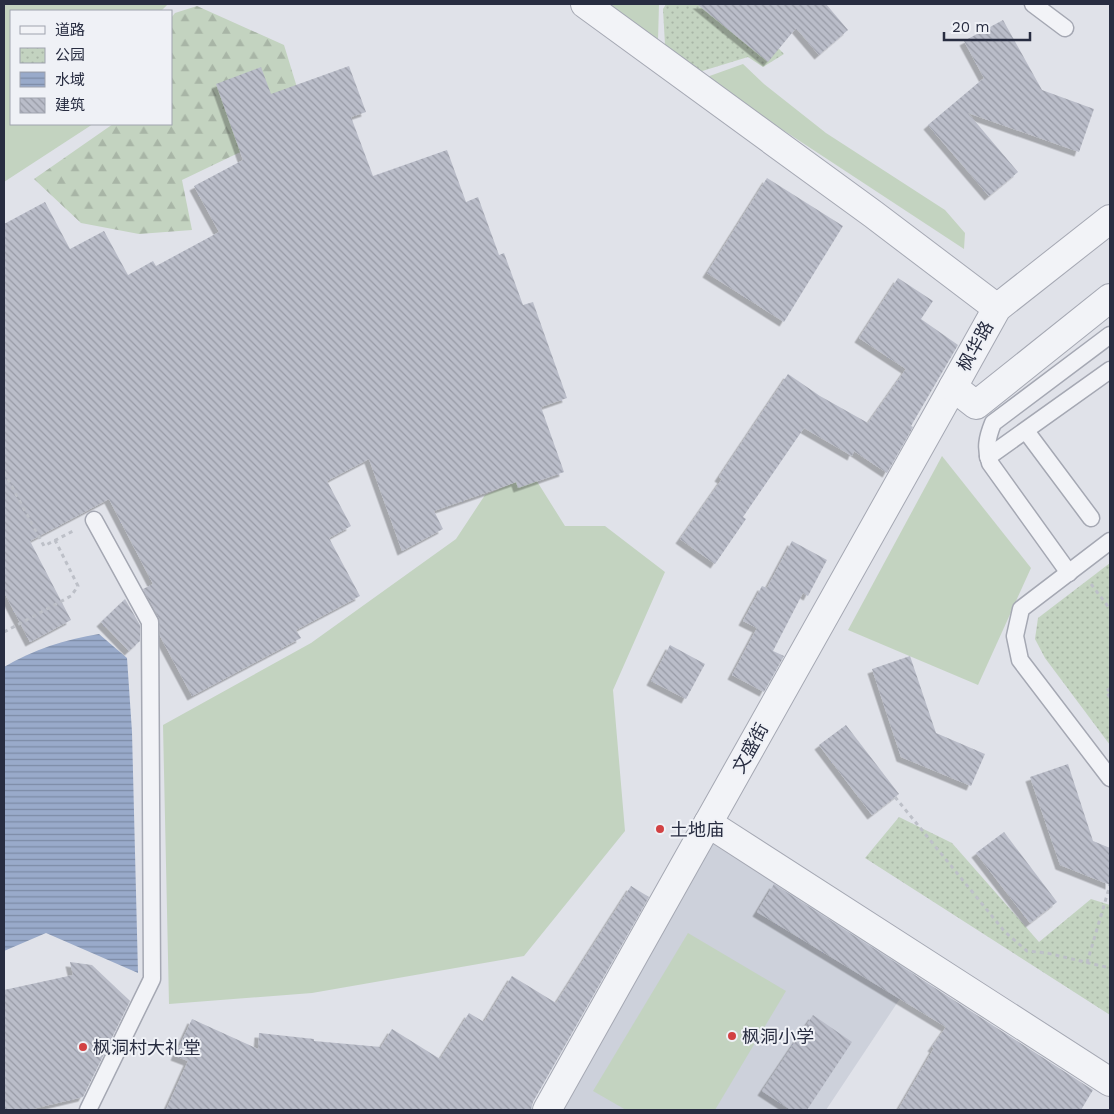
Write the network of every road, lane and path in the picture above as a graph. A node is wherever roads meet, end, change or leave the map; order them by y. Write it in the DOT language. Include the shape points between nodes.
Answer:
graph roads {
  1 [pos="584,4"];
  2 [pos="1033,4"];
  3 [pos="1065,28"];
  4 [pos="1110,219"];
  5 [pos="1110,298"];
  6 [pos="997,308"];
  7 [pos="1110,335"];
  8 [pos="1110,370"];
  9 [pos="953,387"];
  10 [pos="1026,431"];
  11 [pos="988,457"];
  12 [pos="4,472"];
  13 [pos="1091,518"];
  14 [pos="94,520"];
  15 [pos="55,540"];
  16 [pos="1110,541"];
  17 [pos="1073,570"];
  18 [pos="1110,609"];
  19 [pos="4,632"];
  20 [pos="1110,688"];
  21 [pos="1110,697"];
  22 [pos="1110,778"];
  23 [pos="895,797"];
  24 [pos="708,823"];
  25 [pos="1110,885"];
  26 [pos="1087,963"];
  27 [pos="1110,968"];
  28 [pos="1110,1082"];
  29 [pos="88,1110"];
  30 [pos="547,1110"];
  1 -- 6 [label="street"];
  2 -- 3 [label="lane"];
  4 -- 6 [label="street, 枫华路"];
  5 -- 9 [label="street, 枫华路" via="976,405"];
  6 -- 9 [label="street, 枫华路"];
  7 -- 11 [label="lane" via="993,423 987,437"];
  8 -- 10 [label="lane"];
  9 -- 24 [label="street, 文盛街"];
  10 -- 11 [label="lane"];
  10 -- 13 [label="lane"];
  11 -- 17 [label="lane"];
  12 -- 15 [label="path" via="44,546"];
  14 -- 15 [label="path"];
  14 -- 29 [label="lane" via="150,622 152,979"];
  15 -- 19 [label="path" via="78,586 71,596"];
  16 -- 17 [label="lane"];
  17 -- 18 [label="path"];
  17 -- 22 [label="lane" via="1021,609 1015,636 1020,660"];
  20 -- 21 [label="path" via="1106,692"];
  23 -- 26 [label="path" via="1012,938 1028,951"];
  24 -- 28 [label="street"];
  24 -- 30 [label="street, 文盛街"];
  25 -- 26 [label="path"];
  26 -- 27 [label="path"];
}
